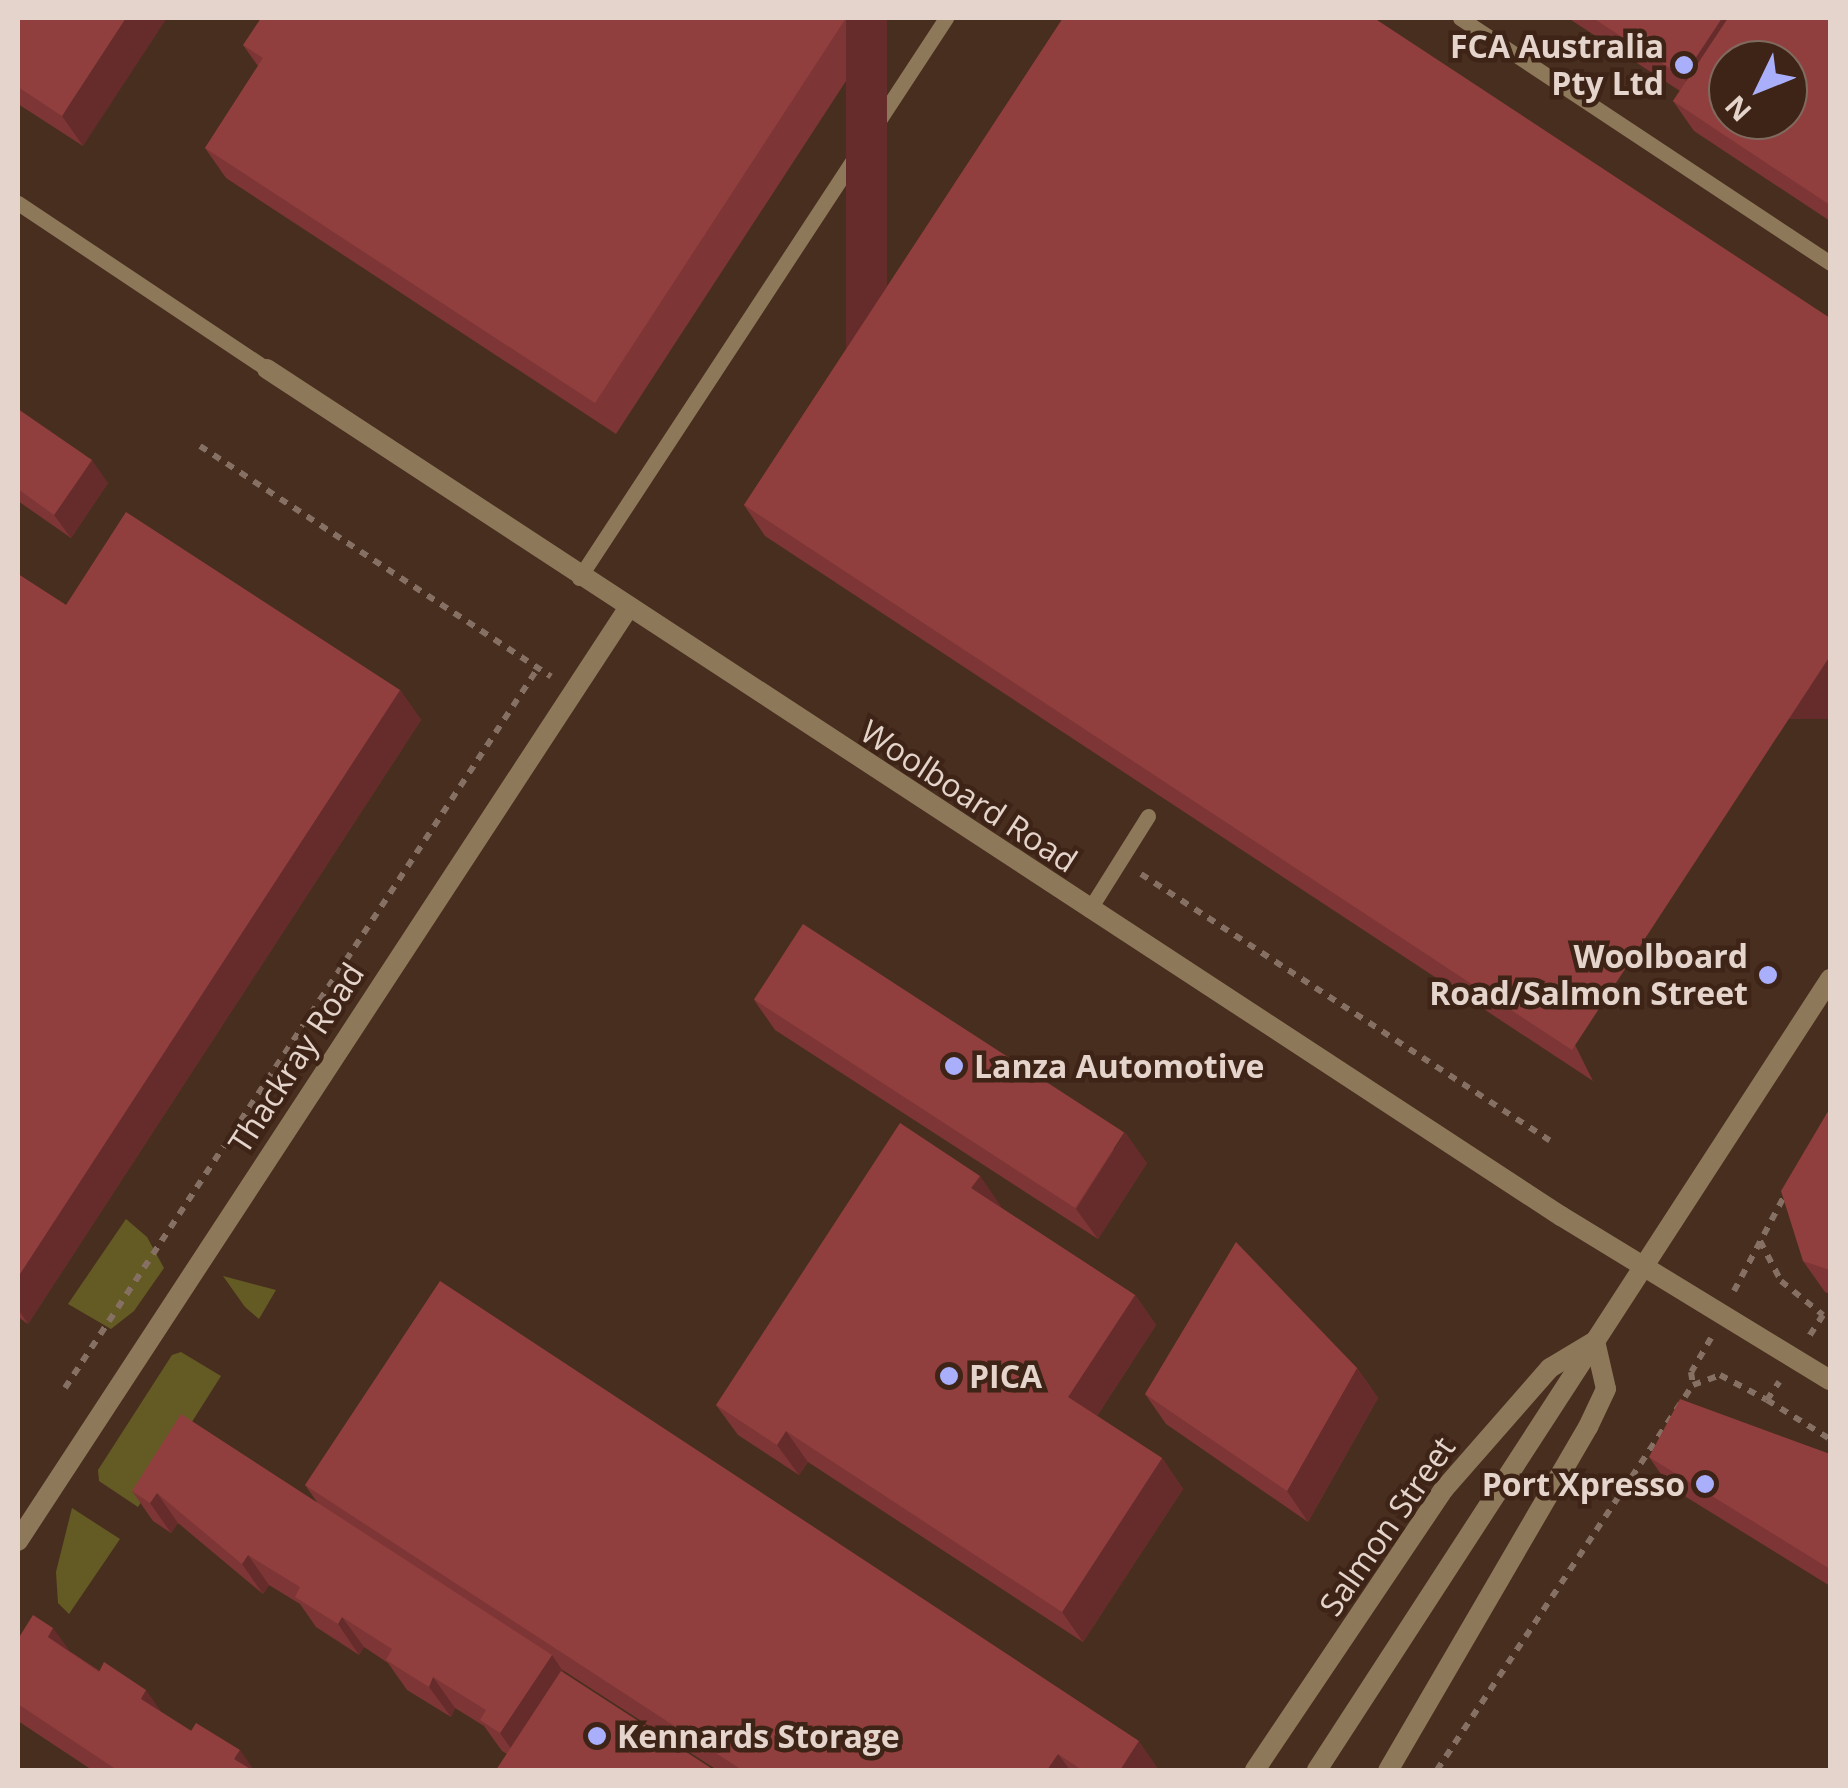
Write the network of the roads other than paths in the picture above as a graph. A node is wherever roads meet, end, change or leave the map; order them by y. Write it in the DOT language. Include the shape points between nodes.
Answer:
graph roads {
  1 [pos="946,18"];
  2 [pos="1460,18"];
  3 [pos="18,203"];
  4 [pos="1830,262"];
  5 [pos="267,369"];
  6 [pos="579,578"];
  7 [pos="627,610"];
  8 [pos="1148,816"];
  9 [pos="1089,910"];
  10 [pos="1830,978"];
  11 [pos="1643,1265"];
  12 [pos="1595,1341"];
  13 [pos="1830,1380"];
  14 [pos="18,1541"];
  15 [pos="1255,1770"];
  16 [pos="1318,1770"];
  17 [pos="1388,1770"];
  1 -- 6 [label="lane"];
  2 -- 4 [label="lane"];
  3 -- 5 [label="lane"];
  5 -- 6 [label="street, Woolboard Road"];
  6 -- 7 [label="street, Woolboard Road"];
  7 -- 9 [label="street, Woolboard Road"];
  7 -- 14 [label="street, Thackray Road"];
  8 -- 9 [label="lane"];
  9 -- 11 [label="street, Woolboard Road"];
  10 -- 11 [label="street, Salmon Street"];
  11 -- 12 [label="street, Salmon Street"];
  11 -- 13 [label="street, Woolboard Road"];
  12 -- 15 [label="street, Salmon Street" via="1550,1368 1456,1474"];
  12 -- 16 [label="street, Salmon Street"];
  12 -- 17 [label="street" via="1606,1389"];
}
